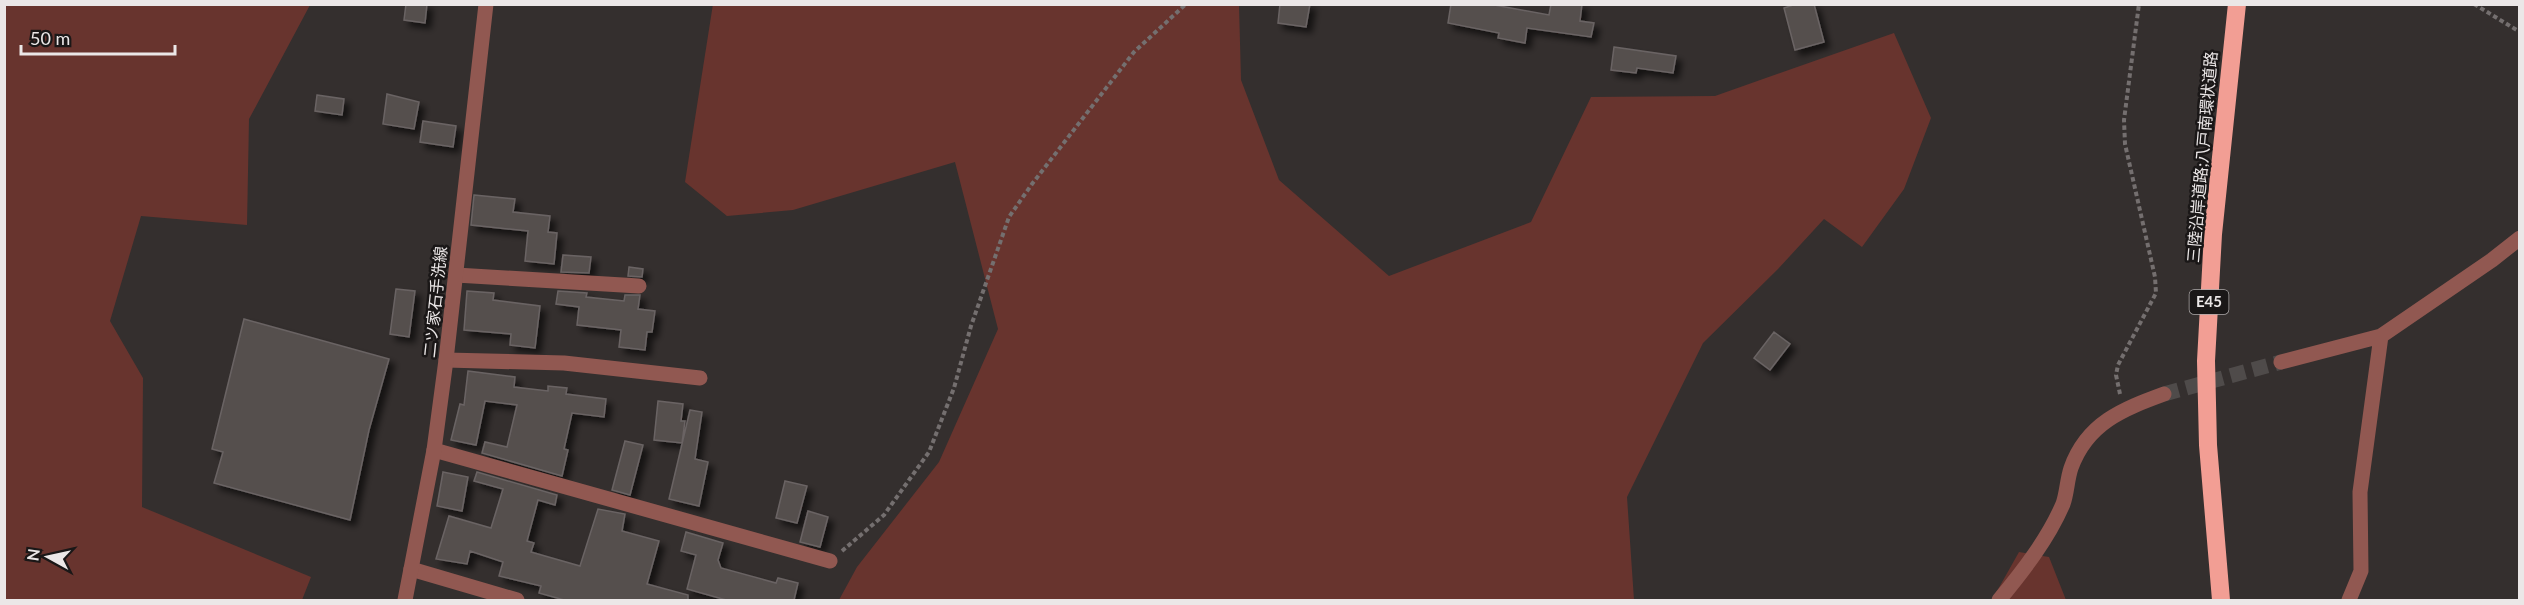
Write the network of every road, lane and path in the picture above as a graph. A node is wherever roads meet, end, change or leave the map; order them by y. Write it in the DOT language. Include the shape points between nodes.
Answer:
graph roads {
  1 [pos="486,4"];
  2 [pos="1186,4"];
  3 [pos="2139,4"];
  4 [pos="2237,4"];
  5 [pos="2474,4"];
  6 [pos="2520,32"];
  7 [pos="2520,238"];
  8 [pos="456,275"];
  9 [pos="639,286"];
  10 [pos="2381,336"];
  11 [pos="446,360"];
  12 [pos="2281,362"];
  13 [pos="700,378"];
  14 [pos="2164,393"];
  15 [pos="2123,408"];
  16 [pos="434,450"];
  17 [pos="830,561"];
  18 [pos="411,568"];
  19 [pos="405,600"];
  20 [pos="517,600"];
  21 [pos="1999,600"];
  22 [pos="2221,600"];
  23 [pos="2349,600"];
  1 -- 8 [label="street, 二ツ家石手洗線"];
  2 -- 17 [label="path" via="1134,52 1009,217 970,326 954,388 929,452 884,515"];
  3 -- 15 [label="path" via="2124,120 2125,144 2156,293 2118,365 2116,375"];
  4 -- 22 [label="highway, 三陸沿岸道路;八戸南環状道路 / E45" via="2213,234 2206,361 2208,445"];
  5 -- 6 [label="path"];
  7 -- 10 [label="street"];
  8 -- 9 [label="street"];
  8 -- 11 [label="street, 二ツ家石手洗線"];
  10 -- 12 [label="street"];
  10 -- 23 [label="street" via="2360,492 2361,571"];
  11 -- 13 [label="street" via="564,363"];
  11 -- 16 [label="street, 二ツ家石手洗線"];
  14 -- 15 [label="street"];
  15 -- 21 [label="street" via="2104,420 2082,444 2063,503 2026,568"];
  16 -- 17 [label="street"];
  16 -- 18 [label="street, 二ツ家石手洗線"];
  18 -- 19 [label="street, 二ツ家石手洗線"];
  18 -- 20 [label="street"];
}
